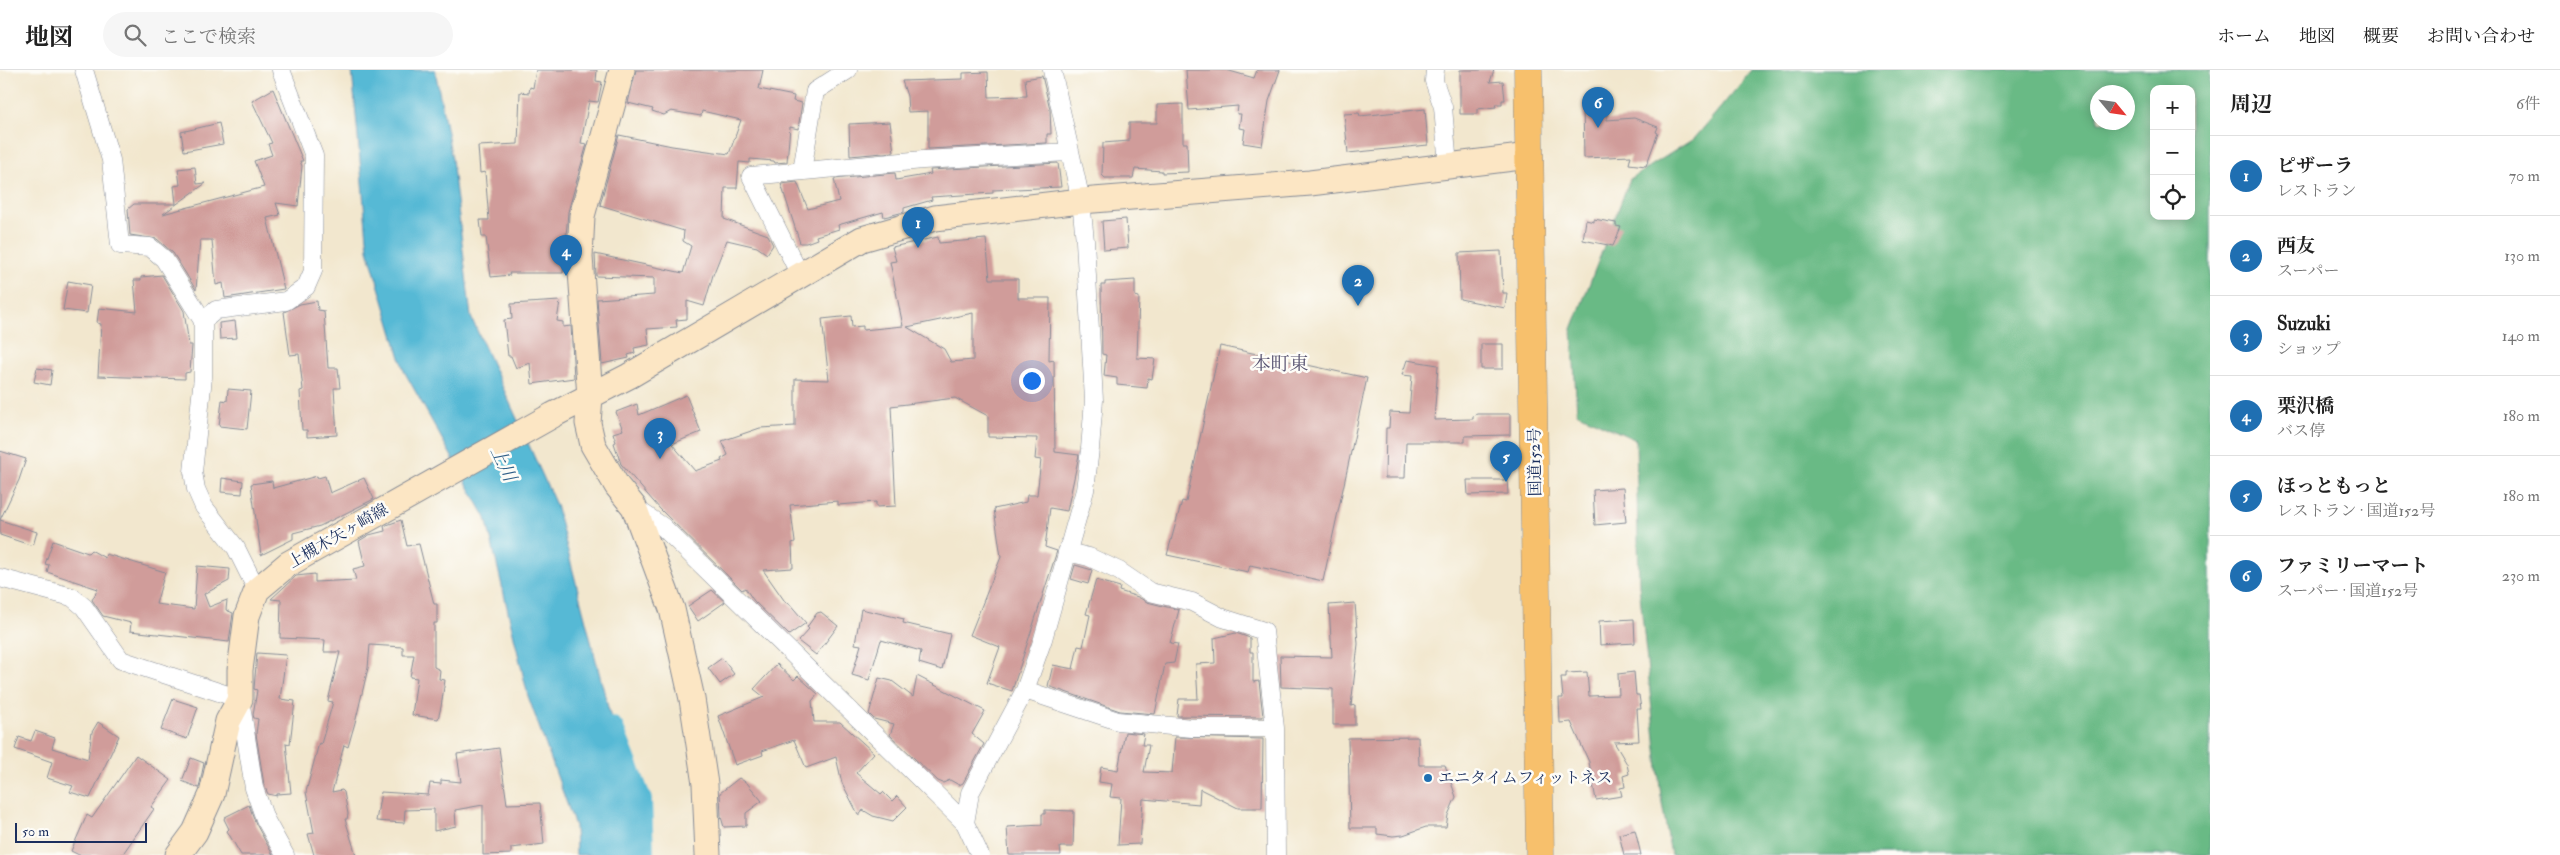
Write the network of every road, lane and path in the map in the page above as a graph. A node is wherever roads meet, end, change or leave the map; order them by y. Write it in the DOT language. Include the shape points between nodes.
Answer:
graph roads {
  1 [pos="84,70"];
  2 [pos="281,70"];
  3 [pos="622,70"];
  4 [pos="848,70"];
  5 [pos="1052,70"];
  6 [pos="1435,70"];
  7 [pos="1528,70"];
  8 [pos="1069,152"];
  9 [pos="1529,156"];
  10 [pos="1448,166"];
  11 [pos="802,171"];
  12 [pos="1081,201"];
  13 [pos="800,275"];
  14 [pos="203,321"];
  15 [pos="590,397"];
  16 [pos="634,507"];
  17 [pos="1067,552"];
  18 [pos="0,578"];
  19 [pos="257,590"];
  20 [pos="1025,690"];
  21 [pos="240,699"];
  22 [pos="1274,728"];
  23 [pos="965,823"];
  24 [pos="178,855"];
  25 [pos="285,855"];
  26 [pos="708,855"];
  27 [pos="980,855"];
  28 [pos="1276,855"];
  29 [pos="1540,855"];
  1 -- 14 [label="street" via="111,160 120,245 150,247 164,258"];
  2 -- 14 [label="street" via="314,156 313,271 306,287 286,301 216,310"];
  3 -- 15 [label="main road" via="582,216 580,257"];
  4 -- 11 [label="street" via="816,91"];
  5 -- 8 [label="street"];
  6 -- 10 [label="street" via="1434,81 1443,107"];
  7 -- 9 [label="highway, 国道152号"];
  8 -- 11 [label="street"];
  8 -- 12 [label="street"];
  9 -- 10 [label="main road, 上槻木矢ヶ崎線"];
  9 -- 29 [label="highway, 国道152号"];
  10 -- 12 [label="main road, 上槻木矢ヶ崎線" via="1310,183"];
  11 -- 13 [label="street" via="751,176"];
  12 -- 13 [label="main road, 上槻木矢ヶ崎線" via="935,218 862,239"];
  12 -- 17 [label="street" via="1094,400 1085,490"];
  13 -- 15 [label="main road, 上槻木矢ヶ崎線"];
  14 -- 19 [label="street" via="203,377 192,472 204,507 236,548"];
  15 -- 16 [label="main road" via="588,422 593,446"];
  15 -- 19 [label="main road, 上槻木矢ヶ崎線" via="288,564"];
  16 -- 23 [label="street" via="663,527"];
  16 -- 26 [label="main road" via="672,609 692,700 705,784"];
  17 -- 20 [label="street"];
  17 -- 22 [label="street" via="1089,557 1150,592 1192,602 1223,618 1264,631"];
  18 -- 21 [label="street" via="72,597 84,607 121,660"];
  19 -- 21 [label="main road, 上槻木矢ヶ崎線" via="247,616"];
  20 -- 22 [label="street" via="1118,721 1192,728"];
  20 -- 23 [label="street" via="970,793"];
  21 -- 24 [label="main road, 上槻木矢ヶ崎線" via="228,721 212,794 195,832"];
  21 -- 25 [label="street" via="254,788 265,819"];
  22 -- 28 [label="street"];
  23 -- 27 [label="street"];
}
